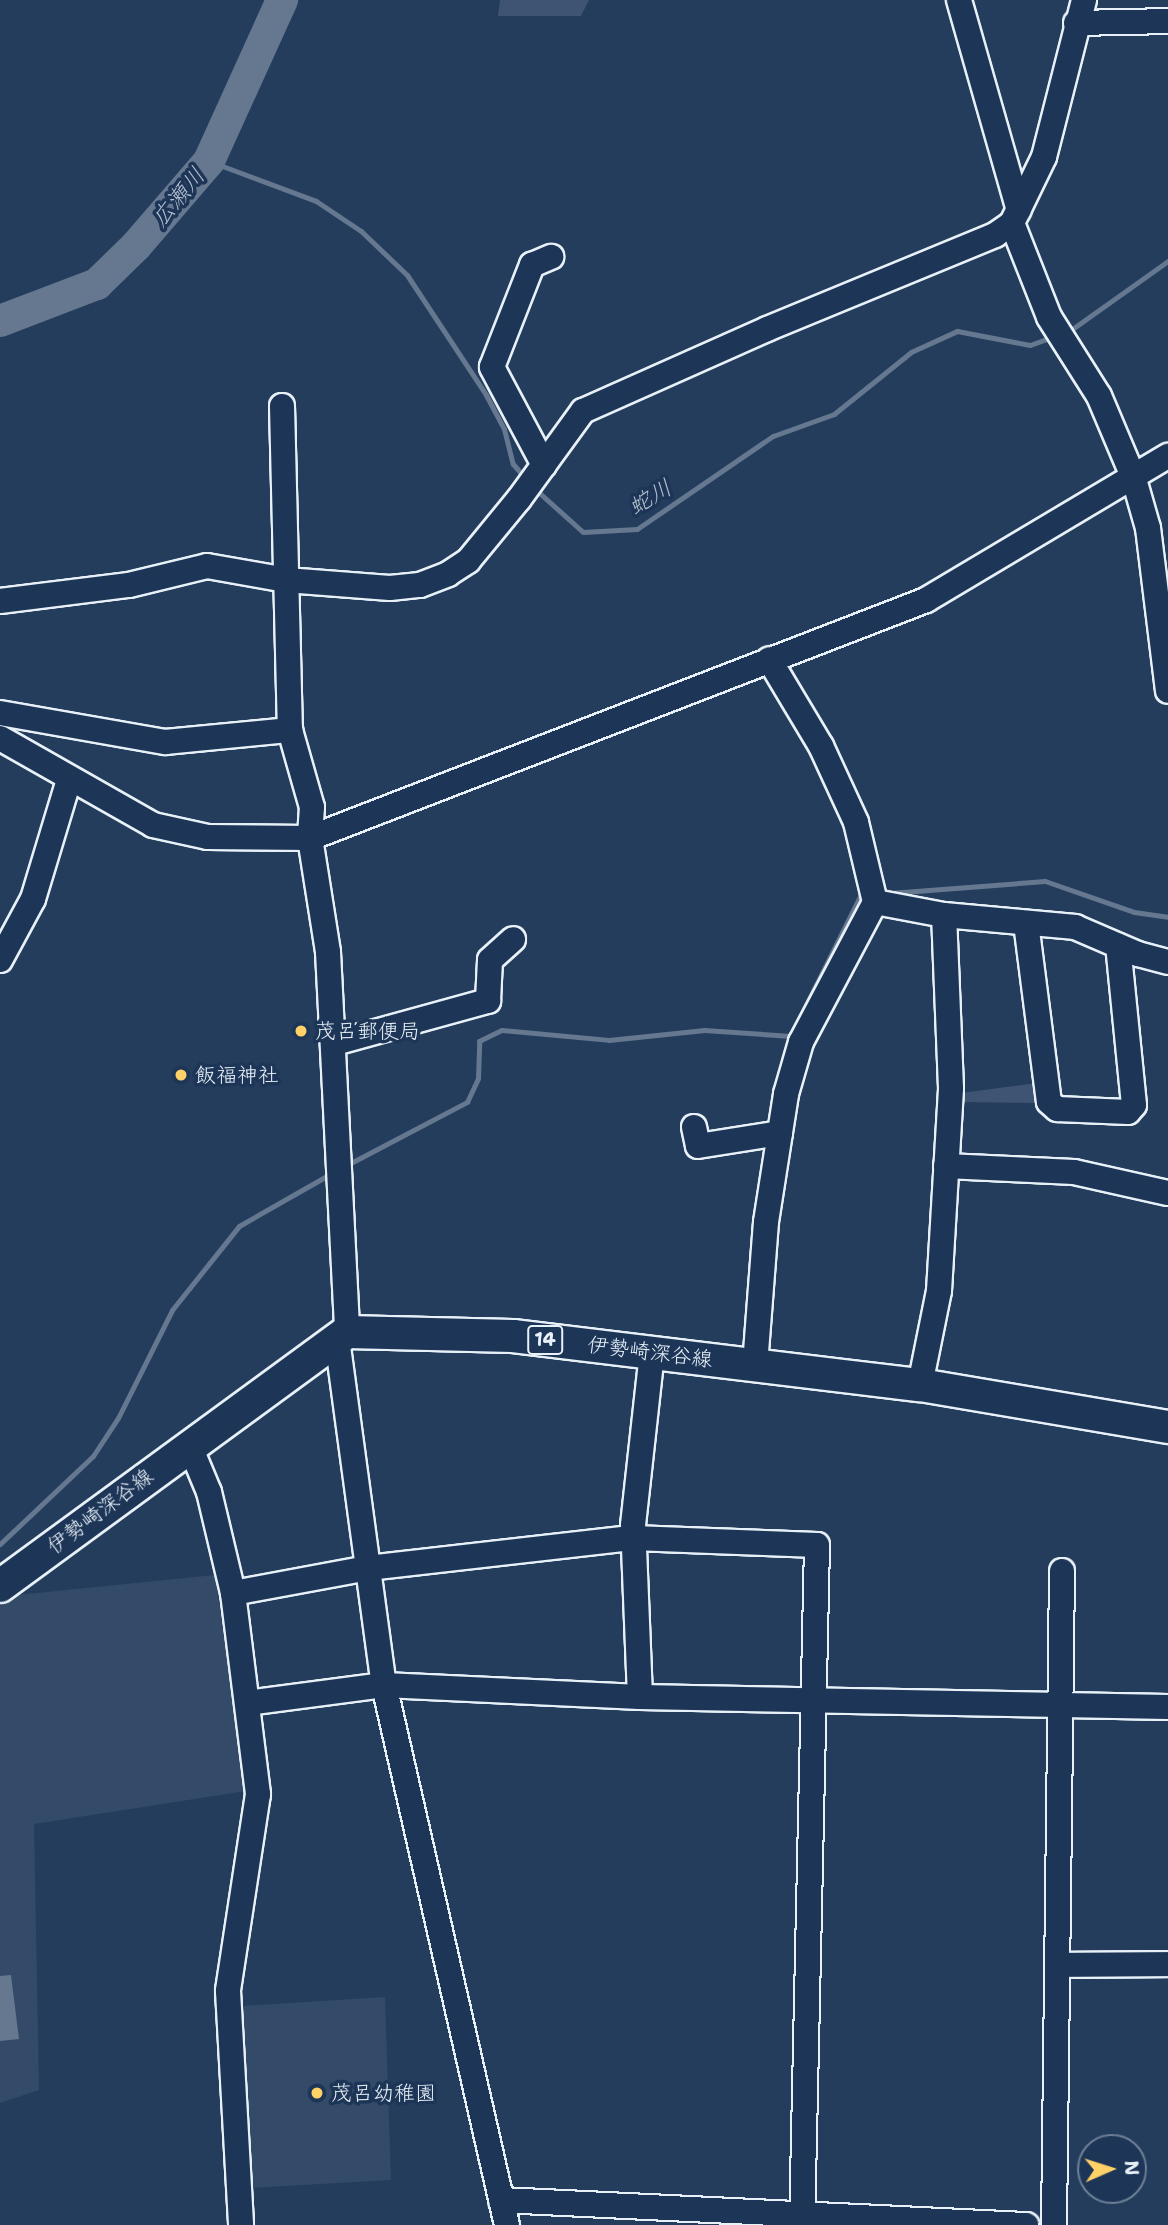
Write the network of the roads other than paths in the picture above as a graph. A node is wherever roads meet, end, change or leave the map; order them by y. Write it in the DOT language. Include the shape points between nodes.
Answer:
graph roads {
  1 [pos="959,0"];
  2 [pos="1080,11"];
  3 [pos="1168,21"];
  4 [pos="1015,216"];
  5 [pos="551,257"];
  6 [pos="282,406"];
  7 [pos="1168,456"];
  8 [pos="544,465"];
  9 [pos="1134,479"];
  10 [pos="286,580"];
  11 [pos="0,601"];
  12 [pos="769,659"];
  13 [pos="1168,691"];
  14 [pos="0,713"];
  15 [pos="290,730"];
  16 [pos="0,738"];
  17 [pos="69,780"];
  18 [pos="310,838"];
  19 [pos="875,902"];
  20 [pos="944,915"];
  21 [pos="1026,923"];
  22 [pos="513,939"];
  23 [pos="1118,946"];
  24 [pos="0,960"];
  25 [pos="1168,962"];
  26 [pos="335,1043"];
  27 [pos="694,1128"];
  28 [pos="780,1133"];
  29 [pos="946,1166"];
  30 [pos="1168,1193"];
  31 [pos="342,1336"];
  32 [pos="652,1353"];
  33 [pos="755,1365"];
  34 [pos="920,1385"];
  35 [pos="1168,1427"];
  36 [pos="189,1444"];
  37 [pos="633,1538"];
  38 [pos="368,1568"];
  39 [pos="1062,1572"];
  40 [pos="0,1586"];
  41 [pos="233,1593"];
  42 [pos="384,1685"];
  43 [pos="640,1697"];
  44 [pos="814,1701"];
  45 [pos="247,1703"];
  46 [pos="1060,1707"];
  47 [pos="1168,1707"];
  48 [pos="1168,1964"];
  49 [pos="1060,1965"];
  50 [pos="501,2200"];
  51 [pos="802,2220"];
  52 [pos="241,2225"];
  53 [pos="507,2225"];
  54 [pos="1026,2225"];
  55 [pos="1054,2225"];
  1 -- 4 [label="street"];
  2 -- 3 [label="street"];
  2 -- 4 [label="street" via="1054,128"];
  4 -- 8 [label="street" via="995,235 583,411"];
  4 -- 9 [label="street" via="1049,317 1099,396"];
  5 -- 8 [label="street" via="532,265 492,367"];
  6 -- 10 [label="street"];
  7 -- 9 [label="street"];
  8 -- 10 [label="street" via="468,561 420,585 390,588"];
  9 -- 12 [label="street" via="938,594"];
  9 -- 13 [label="street" via="1148,528"];
  10 -- 11 [label="street" via="206,566 129,585"];
  10 -- 15 [label="street"];
  12 -- 18 [label="street"];
  12 -- 19 [label="street" via="821,746 856,822"];
  14 -- 15 [label="street" via="165,742"];
  15 -- 18 [label="street" via="312,807"];
  16 -- 17 [label="street"];
  17 -- 18 [label="street" via="153,825 208,837"];
  17 -- 24 [label="street" via="33,899"];
  18 -- 26 [label="street" via="328,952"];
  19 -- 20 [label="street"];
  19 -- 28 [label="street" via="801,1042"];
  20 -- 21 [label="street"];
  20 -- 29 [label="street" via="951,1088"];
  21 -- 23 [label="street" via="1075,927"];
  21 -- 23 [label="street" via="1049,1102 1057,1109 1128,1112 1135,1105"];
  22 -- 26 [label="street" via="490,960 488,1001"];
  23 -- 25 [label="street"];
  26 -- 31 [label="street"];
  27 -- 28 [label="street" via="698,1146"];
  28 -- 33 [label="street" via="766,1222"];
  29 -- 30 [label="street" via="1074,1172"];
  29 -- 34 [label="street" via="939,1291"];
  31 -- 32 [label="main road, 伊勢崎深谷線 / 14" via="513,1336"];
  31 -- 36 [label="main road, 伊勢崎深谷線"];
  31 -- 38 [label="street"];
  32 -- 33 [label="main road, 伊勢崎深谷線 / 14"];
  32 -- 37 [label="street"];
  33 -- 34 [label="main road, 伊勢崎深谷線 / 14"];
  34 -- 35 [label="main road, 伊勢崎深谷線 / 14"];
  36 -- 40 [label="main road, 伊勢崎深谷線"];
  36 -- 41 [label="street" via="209,1492"];
  37 -- 38 [label="street"];
  37 -- 43 [label="street"];
  37 -- 44 [label="street" via="817,1545"];
  38 -- 41 [label="street"];
  38 -- 42 [label="street"];
  39 -- 46 [label="street"];
  41 -- 45 [label="street"];
  42 -- 43 [label="street"];
  42 -- 45 [label="street"];
  42 -- 50 [label="street"];
  43 -- 44 [label="street"];
  44 -- 46 [label="street"];
  44 -- 51 [label="street"];
  45 -- 52 [label="street" via="258,1794 228,1991"];
  46 -- 47 [label="street"];
  46 -- 49 [label="street"];
  48 -- 49 [label="street"];
  49 -- 55 [label="street"];
  50 -- 51 [label="street"];
  50 -- 53 [label="street"];
  51 -- 54 [label="street"];
}
